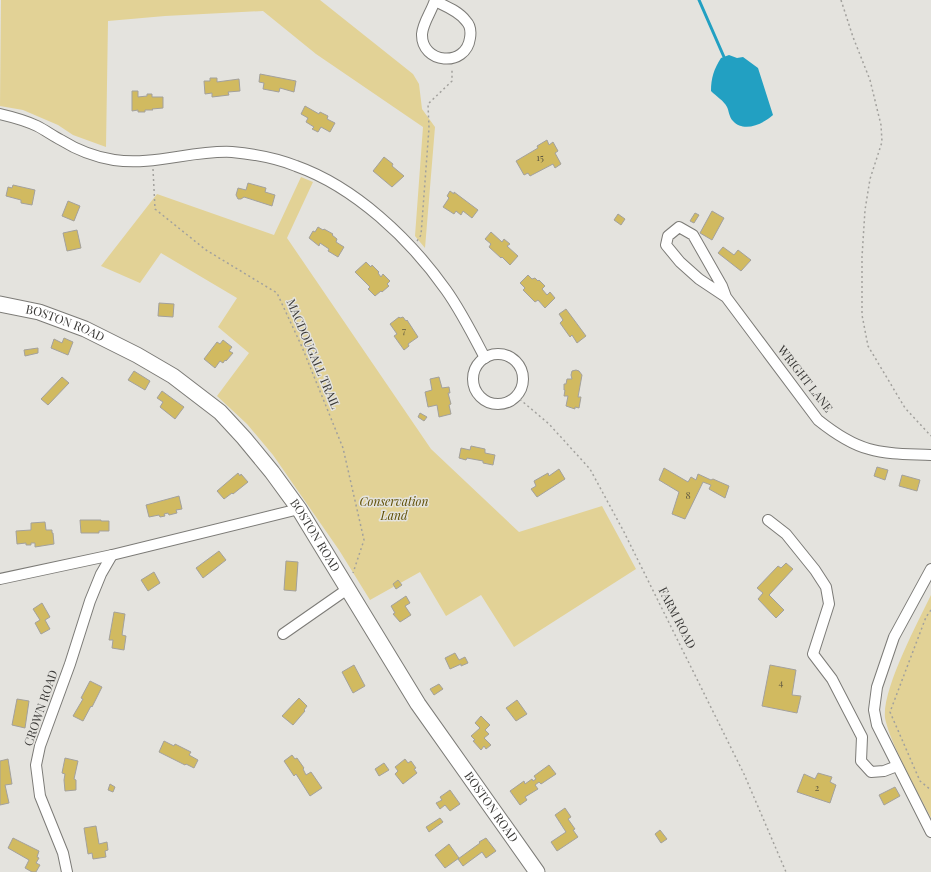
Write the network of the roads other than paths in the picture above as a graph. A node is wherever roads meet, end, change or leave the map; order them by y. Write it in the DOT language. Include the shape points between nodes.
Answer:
graph roads {
  1 [pos="435,0"];
  2 [pos="0,114"];
  3 [pos="726,297"];
  4 [pos="0,304"];
  5 [pos="485,358"];
  6 [pos="931,455"];
  7 [pos="299,509"];
  8 [pos="768,520"];
  9 [pos="112,555"];
  10 [pos="931,569"];
  11 [pos="0,579"];
  12 [pos="349,588"];
  13 [pos="283,634"];
  14 [pos="897,766"];
  15 [pos="931,832"];
  16 [pos="67,872"];
  17 [pos="537,872"];
  1 -- 1 [label="street" via="460,15 470,28 471,35 466,50 453,58 438,58 423,42 423,28"];
  2 -- 5 [label="street" via="25,121 75,148 102,157 153,161 194,154 230,152 264,156 312,172 371,210 412,249 454,302"];
  3 -- 3 [label="street, WRIGHT LANE" via="699,279 666,245 668,236 679,227 693,235"];
  3 -- 6 [label="street, WRIGHT LANE" via="799,396 818,420 831,431 868,449"];
  4 -- 7 [label="main road, BOSTON ROAD" via="39,312 85,329 173,376 220,412 244,438"];
  5 -- 5 [label="street" via="473,374 474,387 478,395 488,402 505,403 520,390 523,378 521,370 511,358 504,355 496,354"];
  7 -- 9 [label="street"];
  7 -- 12 [label="main road, BOSTON ROAD"];
  8 -- 14 [label="street" via="786,534 826,587 829,604 813,654 832,679 862,737 861,761 871,772"];
  9 -- 11 [label="street"];
  9 -- 16 [label="street, CROWN ROAD" via="90,601 40,746 36,766 40,796 63,853"];
  10 -- 14 [label="street" via="894,637 874,703 876,725"];
  12 -- 13 [label="street"];
  12 -- 17 [label="main road, BOSTON ROAD" via="418,704"];
  14 -- 15 [label="street"];
}
